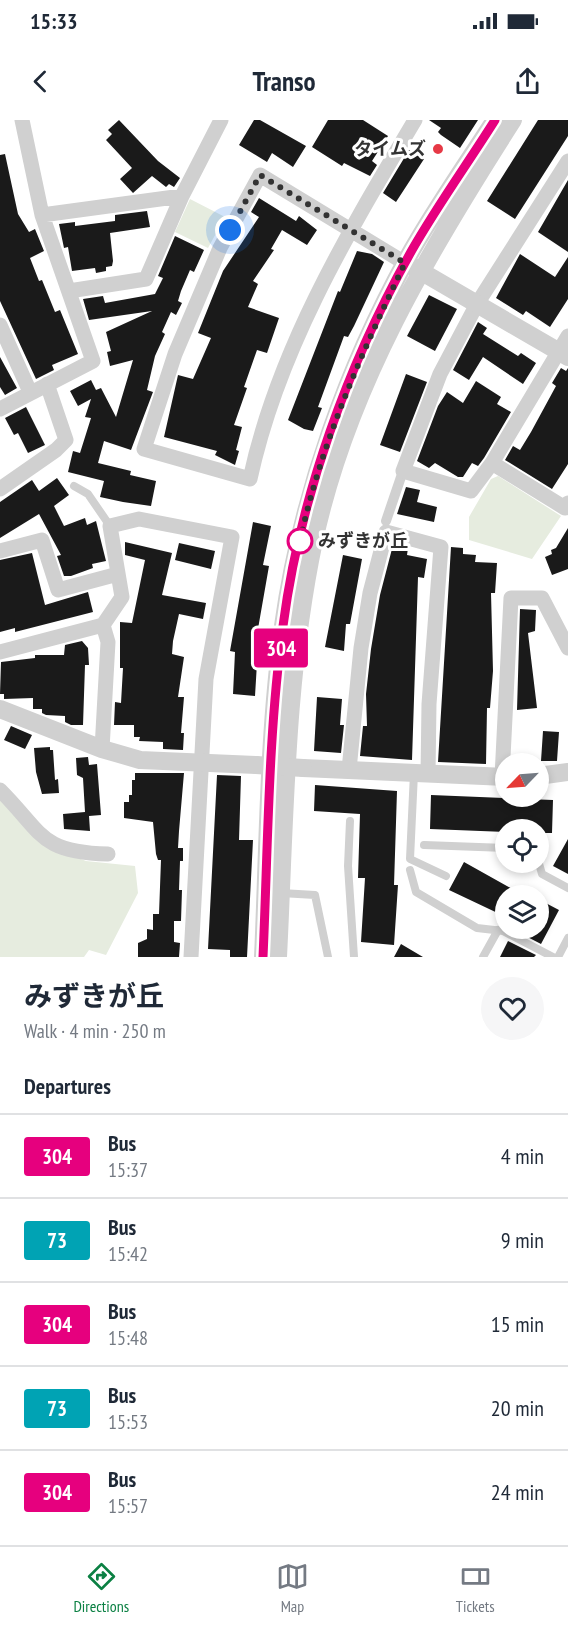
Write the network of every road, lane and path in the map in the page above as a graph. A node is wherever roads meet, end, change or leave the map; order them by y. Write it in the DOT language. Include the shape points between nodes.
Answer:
graph roads {
  1 [pos="22,120"];
  2 [pos="221,120"];
  3 [pos="414,120"];
  4 [pos="495,120"];
  5 [pos="513,120"];
  6 [pos="568,161"];
  7 [pos="182,196"];
  8 [pos="42,215"];
  9 [pos="351,229"];
  10 [pos="413,267"];
  11 [pos="69,291"];
  12 [pos="477,303"];
  13 [pos="0,325"];
  14 [pos="568,336"];
  15 [pos="563,354"];
  16 [pos="47,384"];
  17 [pos="30,392"];
  18 [pos="0,408"];
  19 [pos="492,463"];
  20 [pos="403,471"];
  21 [pos="74,486"];
  22 [pos="0,489"];
  23 [pos="568,503"];
  24 [pos="386,521"];
  25 [pos="110,526"];
  26 [pos="0,551"];
  27 [pos="118,574"];
  28 [pos="103,625"];
  29 [pos="568,648"];
  30 [pos="0,652"];
  31 [pos="1,710"];
  32 [pos="102,749"];
  33 [pos="505,753"];
  34 [pos="200,762"];
  35 [pos="350,770"];
  36 [pos="568,772"];
  37 [pos="421,774"];
  38 [pos="549,775"];
  39 [pos="495,777"];
  40 [pos="0,790"];
  41 [pos="350,821"];
  42 [pos="424,845"];
  43 [pos="495,848"];
  44 [pos="108,854"];
  45 [pos="410,870"];
  46 [pos="543,873"];
  47 [pos="446,876"];
  48 [pos="568,888"];
  49 [pos="281,893"];
  50 [pos="495,930"];
  51 [pos="495,935"];
  52 [pos="568,938"];
  53 [pos="516,939"];
  54 [pos="191,957"];
  55 [pos="263,957"];
  56 [pos="278,957"];
  57 [pos="328,957"];
  58 [pos="354,957"];
  59 [pos="483,957"];
  60 [pos="553,957"];
  61 [pos="558,957"];
  1 -- 8 [label="street"];
  2 -- 7 [label="street"];
  3 -- 9 [label="street"];
  4 -- 10 [label="street"];
  5 -- 10 [label="street"];
  6 -- 12 [label="street"];
  7 -- 8 [label="street"];
  7 -- 11 [label="street" via="146,279"];
  8 -- 11 [label="street"];
  9 -- 9 [label="street" via="321,282 261,431 250,479 144,448 175,354 220,248 260,175"];
  9 -- 10 [label="street"];
  10 -- 12 [label="street"];
  10 -- 49 [label="street" via="348,430 314,539 289,712"];
  10 -- 55 [label="street" via="362,352 328,440 305,516 283,625 272,744"];
  11 -- 16 [label="street" via="93,361"];
  12 -- 15 [label="street"];
  12 -- 20 [label="street" via="440,375"];
  13 -- 17 [label="street"];
  14 -- 15 [label="street"];
  15 -- 19 [label="street"];
  16 -- 17 [label="street"];
  16 -- 22 [label="street" via="66,440"];
  17 -- 18 [label="street"];
  19 -- 20 [label="street" via="471,491"];
  19 -- 23 [label="street" via="565,508"];
  20 -- 24 [label="street"];
  21 -- 25 [label="lane" via="88,494"];
  25 -- 27 [label="street"];
  25 -- 34 [label="street" via="139,519 232,537 206,679"];
  26 -- 27 [label="street" via="42,540 57,590"];
  27 -- 28 [label="street" via="122,597"];
  28 -- 30 [label="street"];
  28 -- 32 [label="street" via="108,642"];
  29 -- 33 [label="street" via="542,598 512,598"];
  31 -- 32 [label="street"];
  32 -- 34 [label="street" via="140,760"];
  34 -- 35 [label="street, bridge"];
  34 -- 54 [label="street"];
  35 -- 37 [label="street"];
  35 -- 37 [label="street" via="361,648 386,532 441,547"];
  36 -- 38 [label="street"];
  37 -- 39 [label="street"];
  37 -- 47 [label="lane" via="410,859"];
  40 -- 44 [label="street" via="46,842 79,853"];
  41 -- 58 [label="lane" via="348,866"];
  42 -- 43 [label="lane"];
  45 -- 50 [label="lane" via="416,892 477,928"];
  46 -- 48 [label="lane"];
  49 -- 56 [label="street"];
  49 -- 57 [label="lane" via="315,896"];
  51 -- 59 [label="lane"];
  52 -- 61 [label="lane"];
  53 -- 60 [label="lane"];
}
